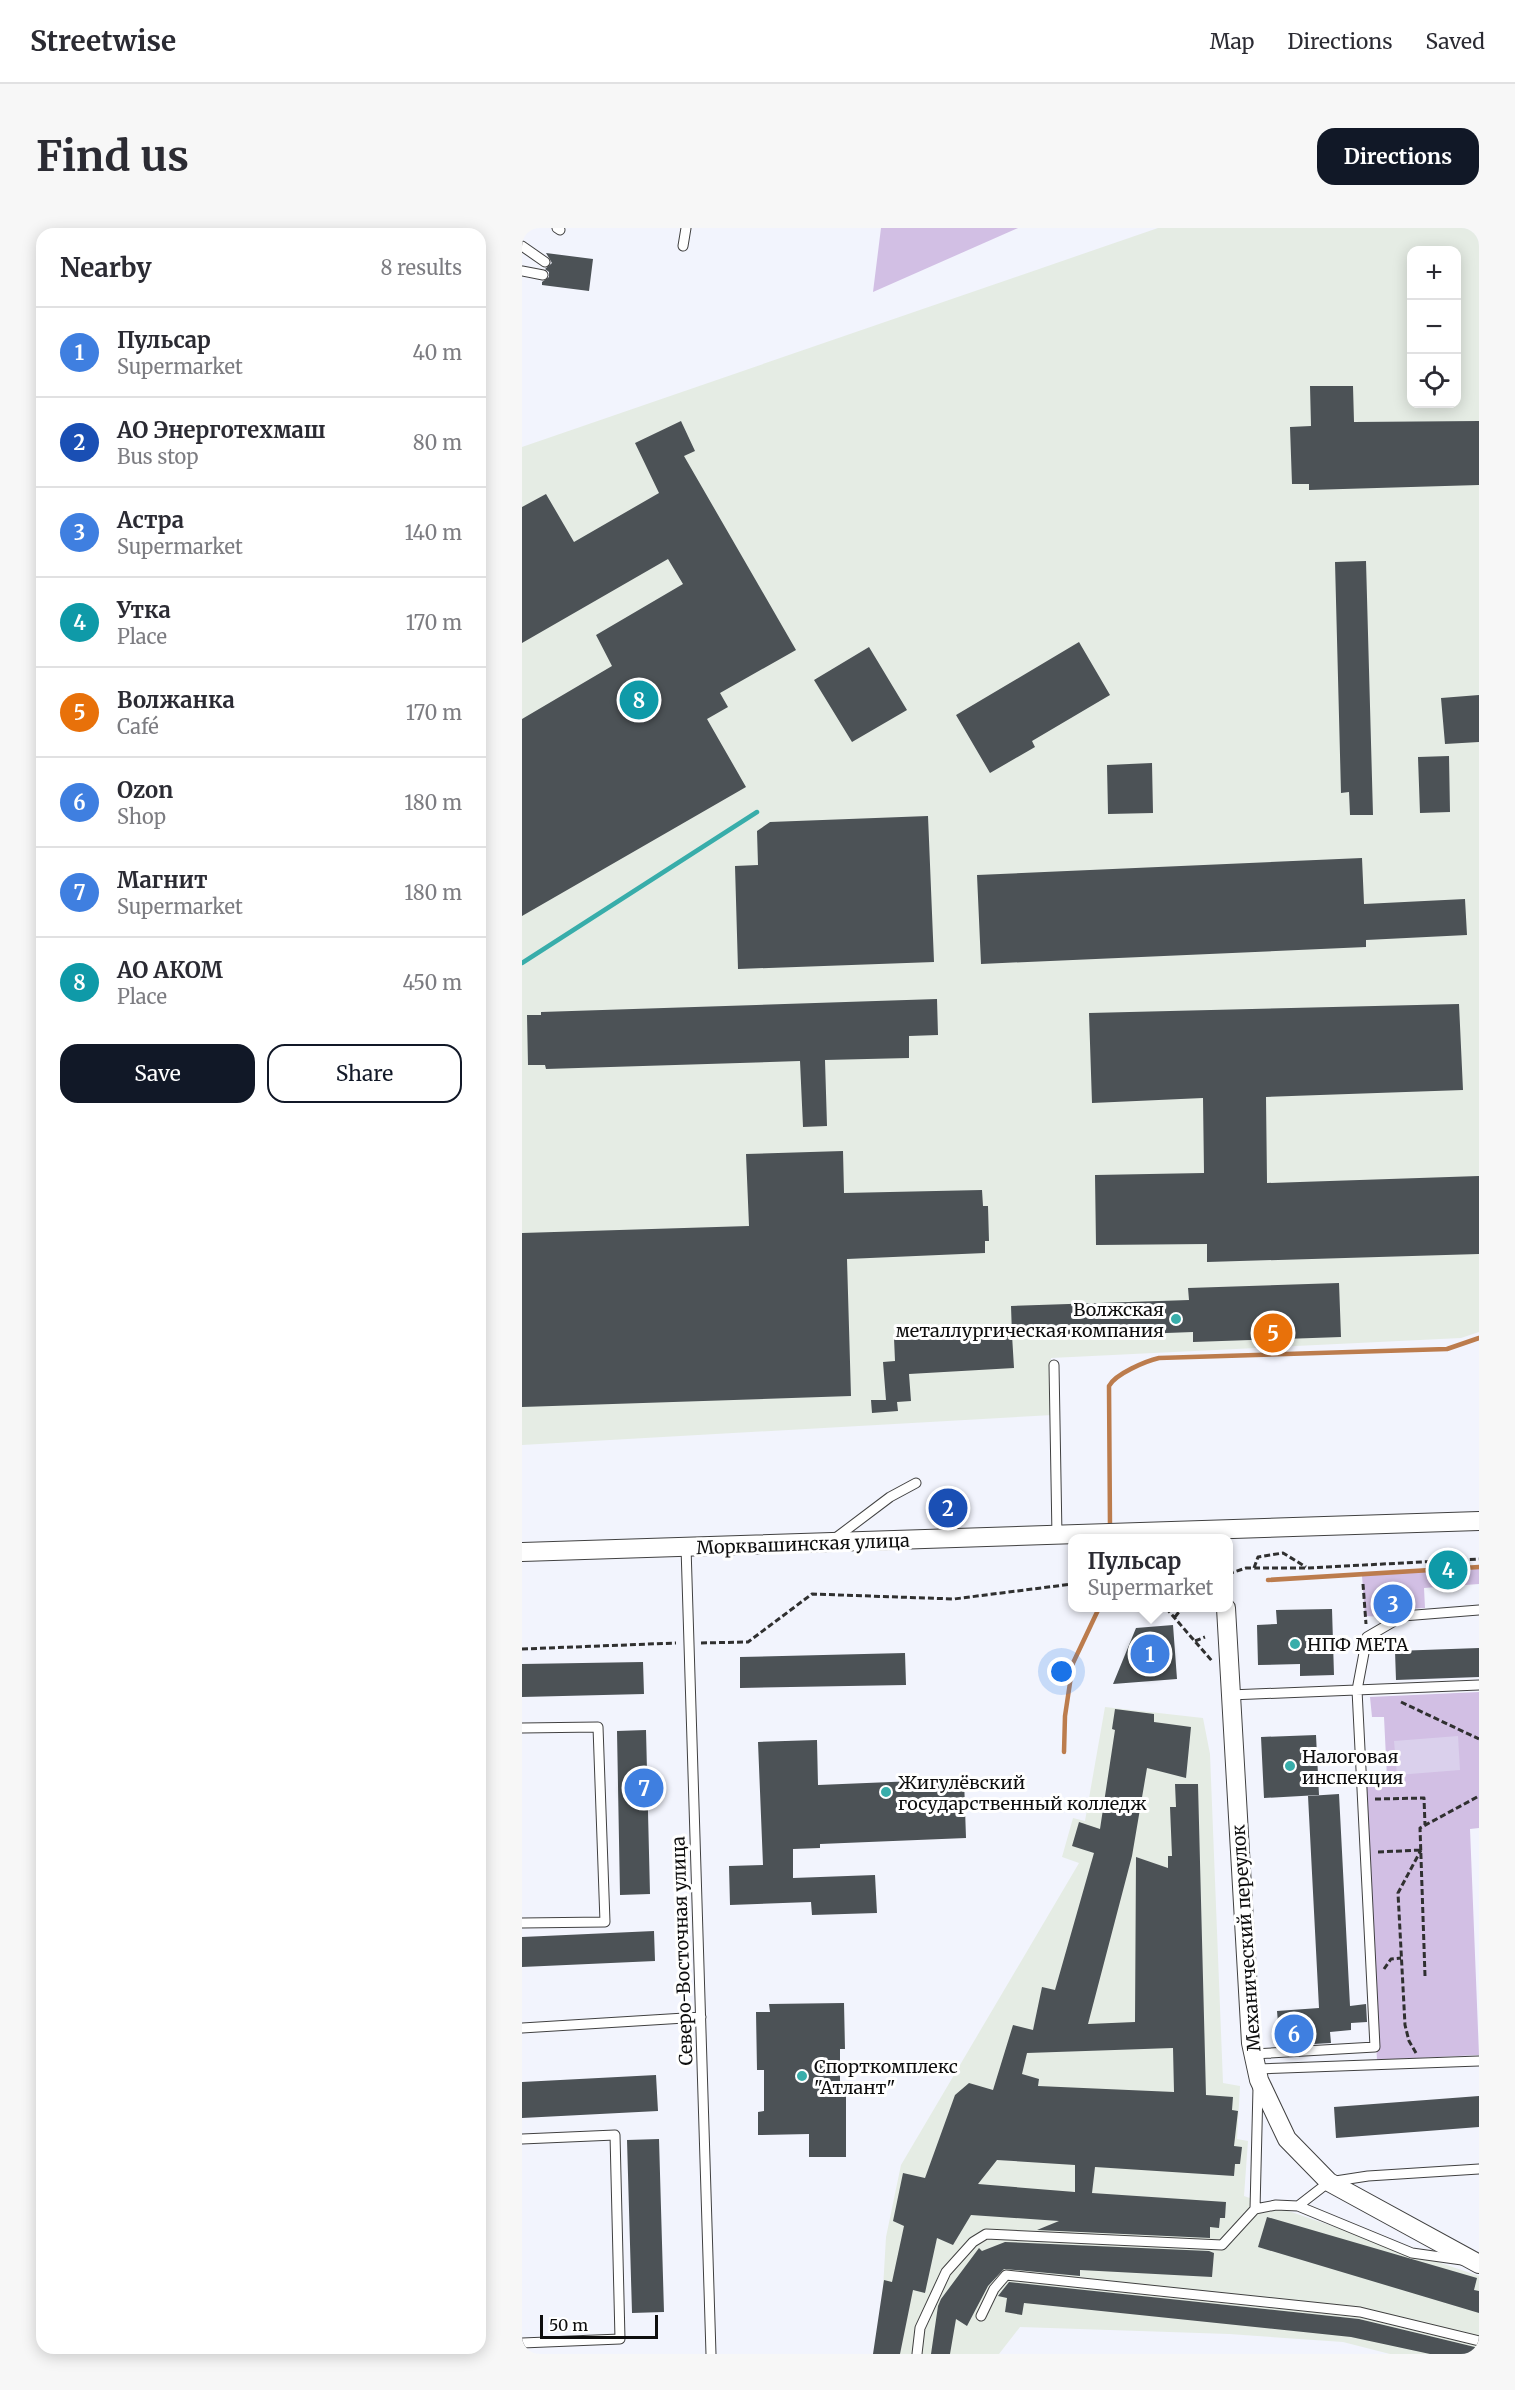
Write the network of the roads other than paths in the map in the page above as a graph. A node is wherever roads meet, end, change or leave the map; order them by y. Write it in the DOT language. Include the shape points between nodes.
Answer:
graph roads {
  1 [pos="686,228"];
  2 [pos="522,246"];
  3 [pos="683,246"];
  4 [pos="545,262"];
  5 [pos="522,271"];
  6 [pos="543,275"];
  7 [pos="1054,1365"];
  8 [pos="916,1483"];
  9 [pos="1479,1521"];
  10 [pos="1233,1534"];
  11 [pos="1057,1536"];
  12 [pos="1068,1536"];
  13 [pos="829,1543"];
  14 [pos="686,1547"];
  15 [pos="522,1552"];
  16 [pos="1479,1610"];
  17 [pos="1226,1612"];
  18 [pos="1479,1685"];
  19 [pos="1230,1688"];
  20 [pos="1357,1690"];
  21 [pos="522,1728"];
  22 [pos="522,1923"];
  23 [pos="701,2017"];
  24 [pos="522,2028"];
  25 [pos="1479,2061"];
  26 [pos="1256,2068"];
  27 [pos="522,2139"];
  28 [pos="1479,2169"];
  29 [pos="1329,2182"];
  30 [pos="1298,2206"];
  31 [pos="1254,2209"];
  32 [pos="1477,2262"];
  33 [pos="981,2316"];
  34 [pos="1479,2340"];
  35 [pos="522,2343"];
  36 [pos="711,2354"];
  37 [pos="917,2354"];
  1 -- 3 [label="lane"];
  2 -- 4 [label="lane"];
  5 -- 6 [label="lane"];
  7 -- 11 [label="lane"];
  8 -- 13 [label="lane" via="890,1497"];
  9 -- 10 [label="street, Морквашинская улица"];
  11 -- 12 [label="street, Морквашинская улица"];
  11 -- 13 [label="street, Морквашинская улица"];
  13 -- 14 [label="street, Морквашинская улица"];
  14 -- 15 [label="street, Морквашинская улица"];
  14 -- 23 [label="lane, Северо-Восточная улица"];
  16 -- 20 [label="lane" via="1403,1616 1367,1637"];
  17 -- 19 [label="street, Механический переулок"];
  18 -- 20 [label="lane"];
  19 -- 20 [label="lane"];
  19 -- 26 [label="street, Механический переулок" via="1250,2032"];
  20 -- 26 [label="lane" via="1375,2047"];
  21 -- 22 [label="lane" via="598,1727 605,1922"];
  23 -- 24 [label="lane"];
  23 -- 36 [label="lane, Северо-Восточная улица"];
  25 -- 26 [label="lane"];
  26 -- 29 [label="street, Механический переулок" via="1287,2139"];
  26 -- 31 [label="lane"];
  27 -- 35 [label="lane" via="615,2135 620,2338"];
  28 -- 29 [label="lane"];
  29 -- 30 [label="lane"];
  29 -- 32 [label="street, Механический переулок"];
  30 -- 31 [label="lane"];
  30 -- 32 [label="lane" via="1412,2253"];
  31 -- 37 [label="lane" via="1222,2245 986,2234 973,2242 946,2272 920,2328"];
  33 -- 34 [label="lane" via="1006,2275 1360,2312"];
}
